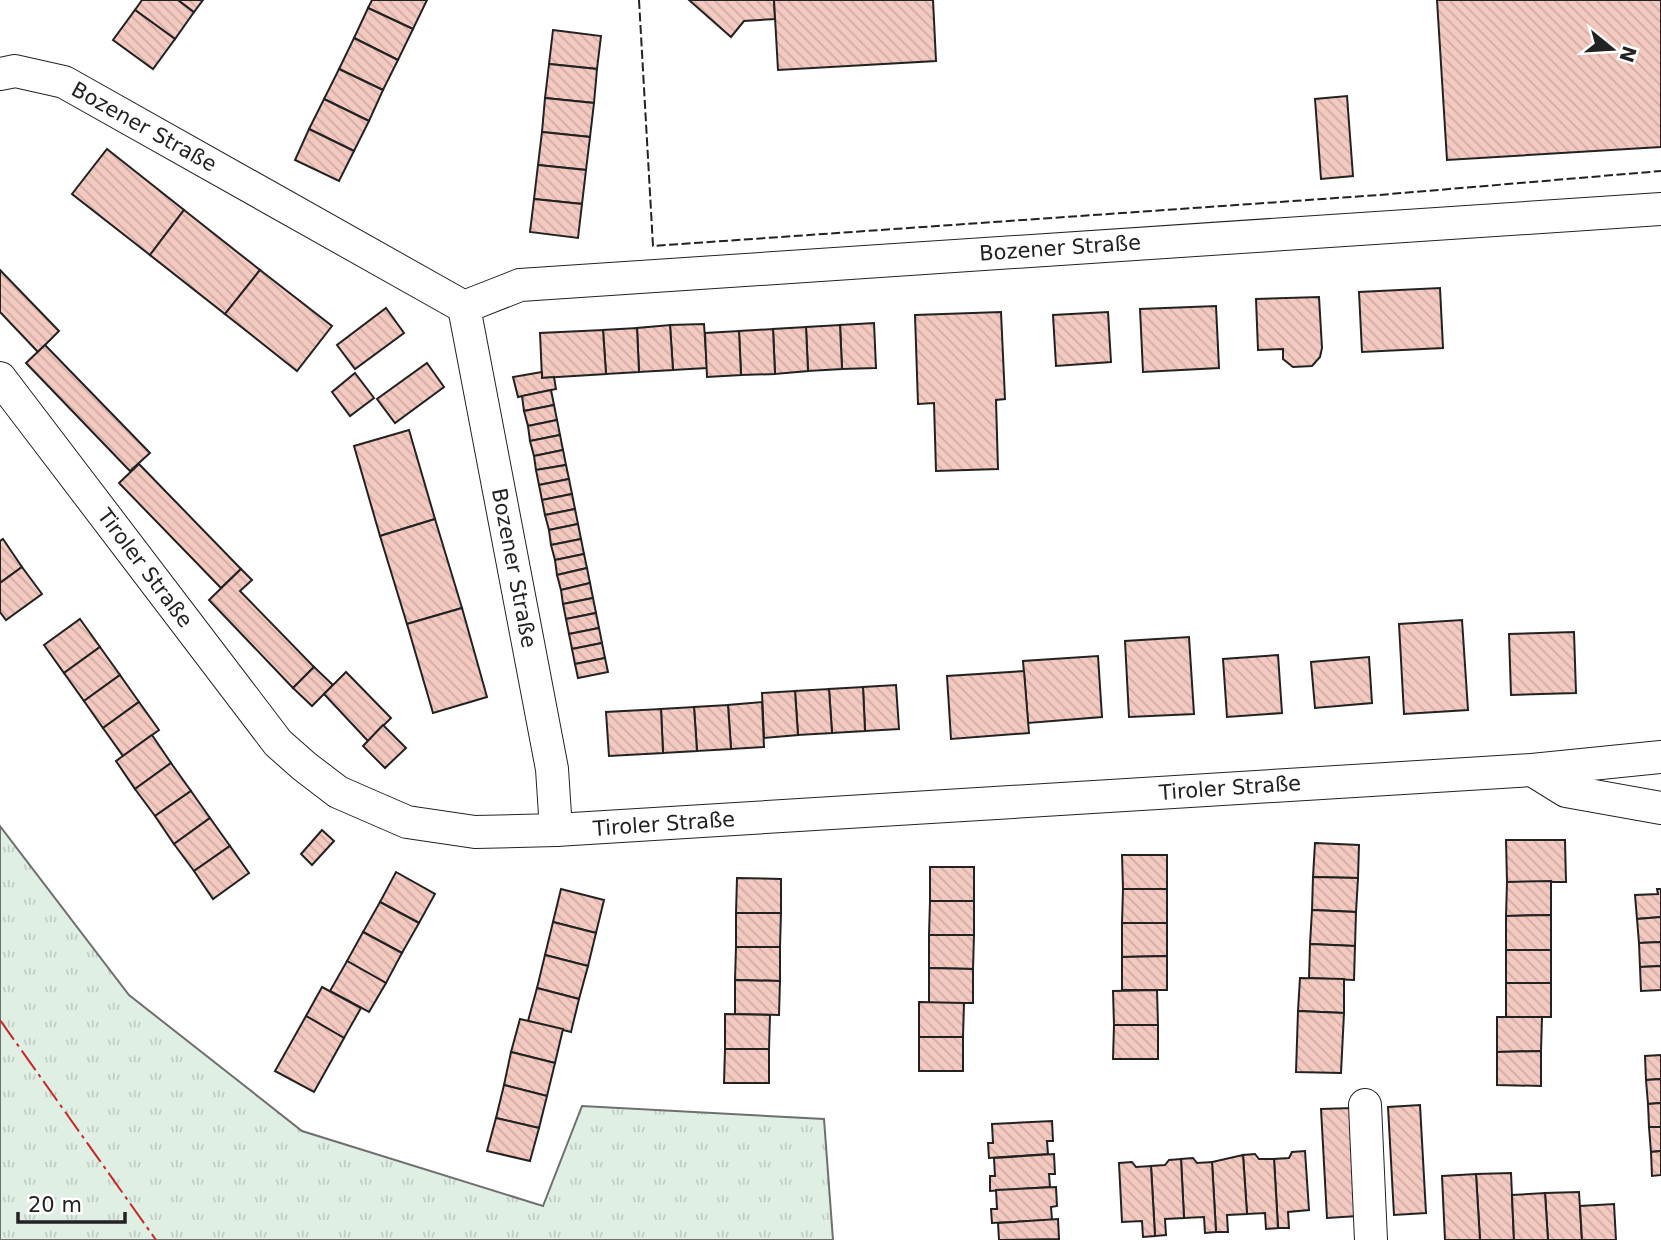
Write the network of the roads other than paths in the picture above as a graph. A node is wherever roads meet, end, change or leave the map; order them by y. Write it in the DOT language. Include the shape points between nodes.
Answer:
graph roads {
  1 [pos="0,74"];
  2 [pos="1661,209"];
  3 [pos="464,307"];
  4 [pos="0,378"];
  5 [pos="1661,757"];
  6 [pos="1532,770"];
  7 [pos="1661,808"];
  8 [pos="556,830"];
  9 [pos="1365,1105"];
  10 [pos="1371,1240"];
  1 -- 3 [label="street, Bozener Straße" via="15,71 64,82"];
  2 -- 3 [label="street, Bozener Straße" via="520,285"];
  3 -- 8 [label="street, Bozener Straße" via="552,769"];
  4 -- 8 [label="street, Tiroler Straße" via="278,743 304,766 338,792 407,822 475,832"];
  5 -- 6 [label="street, Tiroler Straße"];
  6 -- 7 [label="street" via="1566,790"];
  6 -- 8 [label="street, Tiroler Straße"];
  9 -- 10 [label="street"];
}
